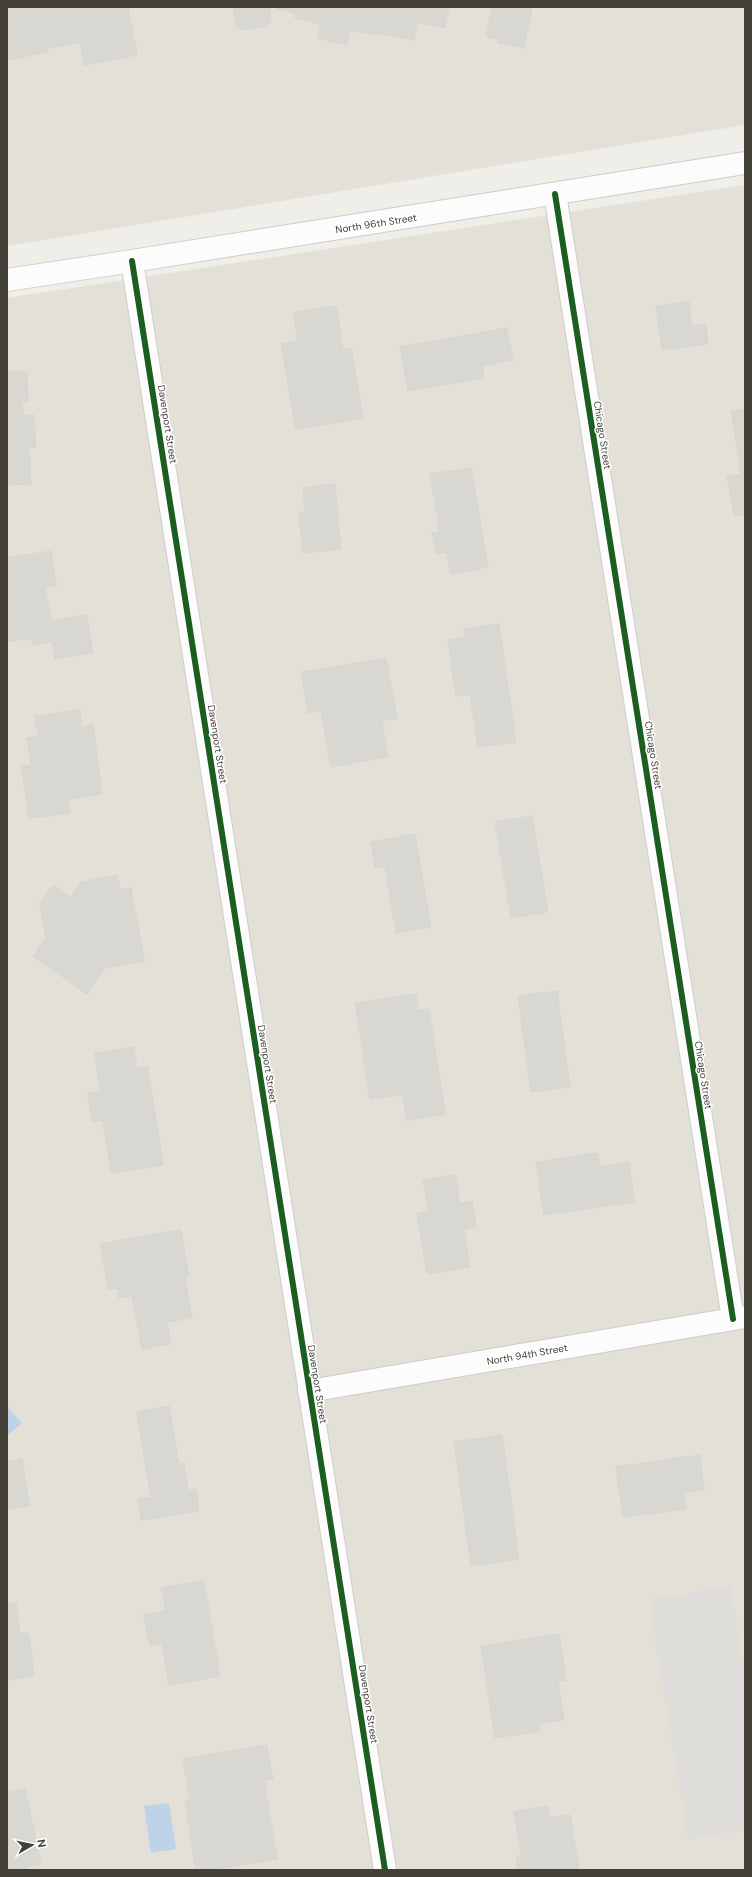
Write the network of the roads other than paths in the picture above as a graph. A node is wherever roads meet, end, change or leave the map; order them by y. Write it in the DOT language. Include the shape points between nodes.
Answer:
graph roads {
  1 [pos="745,163"];
  2 [pos="555,194"];
  3 [pos="132,261"];
  4 [pos="7,280"];
  5 [pos="739,1318"];
  6 [pos="309,1391"];
  7 [pos="385,1870"];
  1 -- 2 [label="street, North 96th Street"];
  2 -- 3 [label="street, North 96th Street"];
  2 -- 5 [label="street, Chicago Street"];
  3 -- 4 [label="street, North 96th Street"];
  3 -- 6 [label="street, Davenport Street"];
  5 -- 6 [label="street, North 94th Street"];
  6 -- 7 [label="street, Davenport Street"];
}
